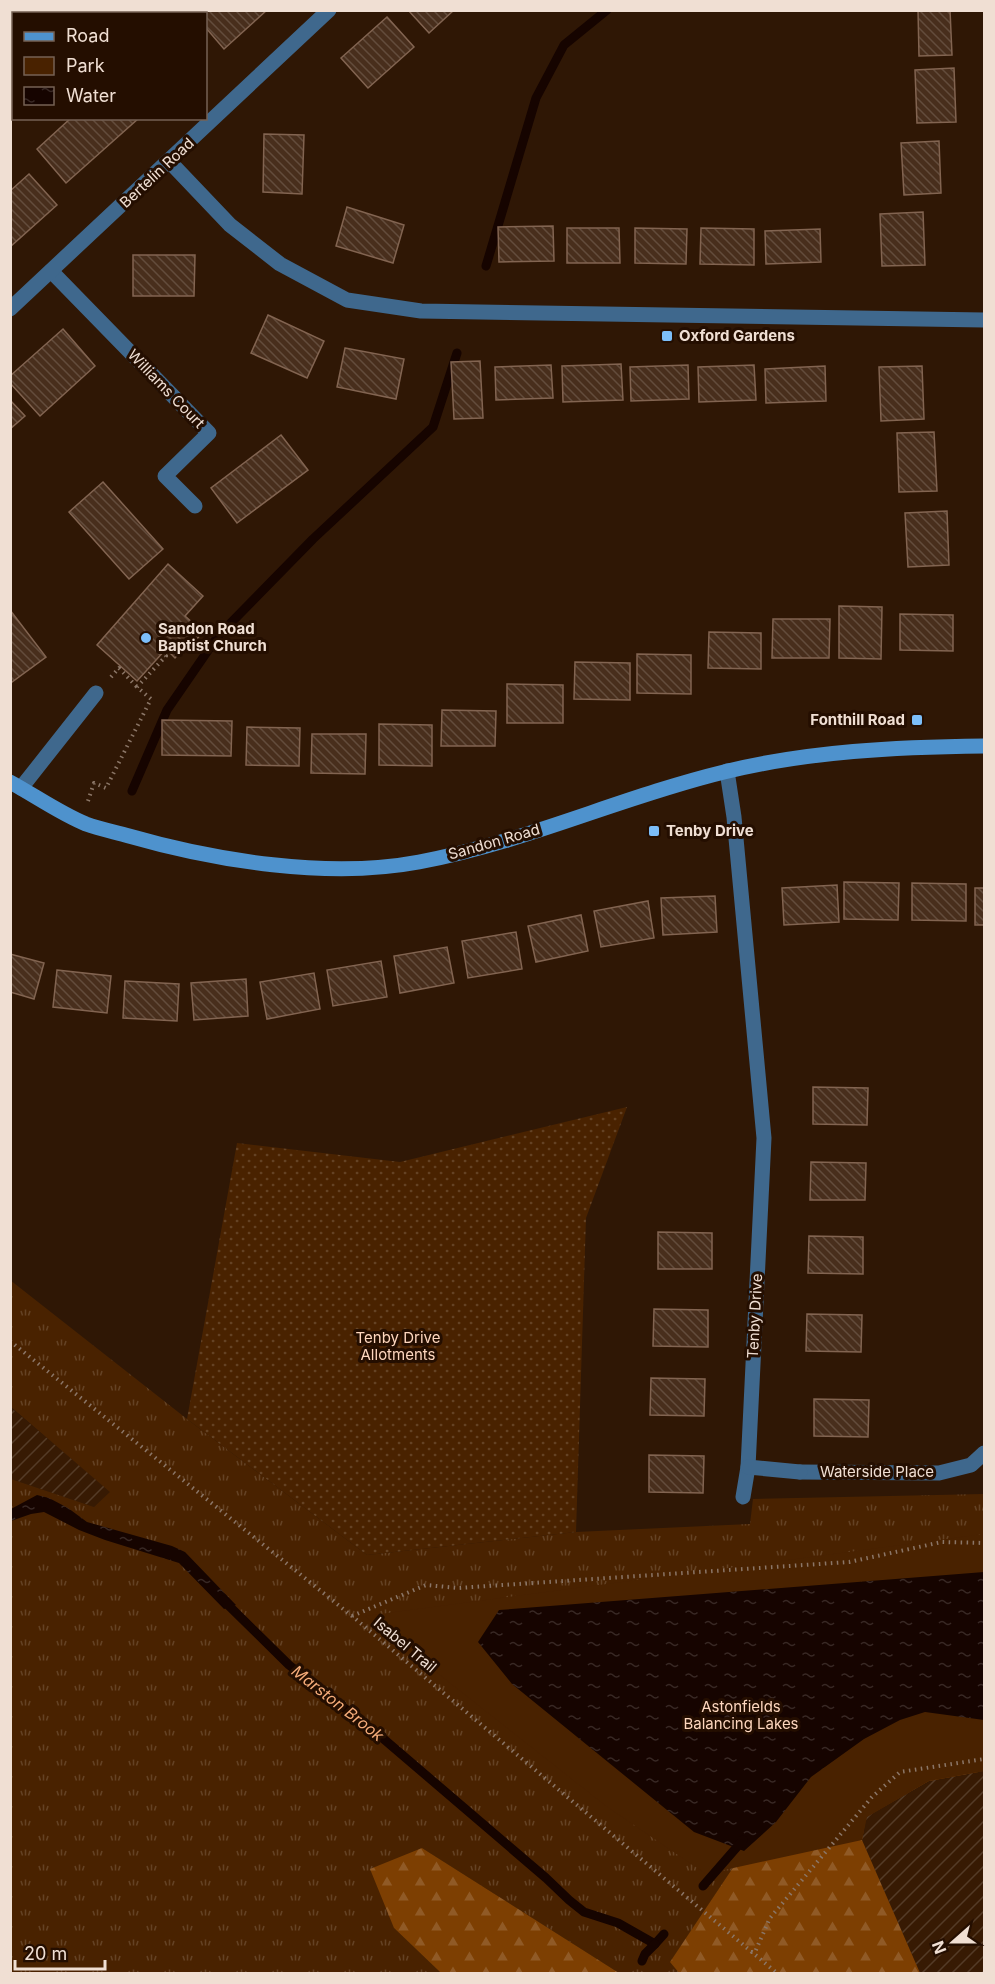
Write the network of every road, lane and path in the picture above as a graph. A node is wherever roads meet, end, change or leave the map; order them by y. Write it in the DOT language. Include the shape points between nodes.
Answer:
graph roads {
  1 [pos="329,10"];
  2 [pos="170,162"];
  3 [pos="51,271"];
  4 [pos="10,309"];
  5 [pos="984,320"];
  6 [pos="195,506"];
  7 [pos="166,654"];
  8 [pos="96,693"];
  9 [pos="984,746"];
  10 [pos="727,771"];
  11 [pos="16,785"];
  12 [pos="80,821"];
  13 [pos="10,1341"];
  14 [pos="984,1453"];
  15 [pos="748,1467"];
  16 [pos="743,1497"];
  17 [pos="984,1544"];
  18 [pos="352,1616"];
  19 [pos="984,1759"];
  20 [pos="751,1952"];
  21 [pos="778,1974"];
  1 -- 2 [label="street, Bertelin Road"];
  2 -- 3 [label="street, Bertelin Road"];
  2 -- 5 [label="street" via="230,225 280,264 347,300 421,311"];
  3 -- 4 [label="street, Bertelin Road"];
  3 -- 6 [label="street, Williams Court" via="209,433 165,476"];
  7 -- 12 [label="path" via="137,687 151,699 106,788 94,783"];
  8 -- 11 [label="street"];
  9 -- 10 [label="main road, Sandon Road" via="905,747 815,755"];
  10 -- 12 [label="main road, Sandon Road" via="460,852 374,868 318,868 179,850"];
  10 -- 15 [label="street, Tenby Drive" via="764,1138"];
  11 -- 12 [label="main road, Sandon Road"];
  13 -- 18 [label="path, Isabel Trail"];
  14 -- 15 [label="street, Waterside Place" via="971,1465 939,1473 800,1472"];
  15 -- 16 [label="street, Tenby Drive"];
  17 -- 18 [label="path" via="942,1542 849,1562 458,1588 426,1585"];
  18 -- 20 [label="path, Isabel Trail"];
  19 -- 20 [label="path" via="900,1772 872,1797 770,1918 755,1952"];
  20 -- 21 [label="path, Isabel Trail"];
}
